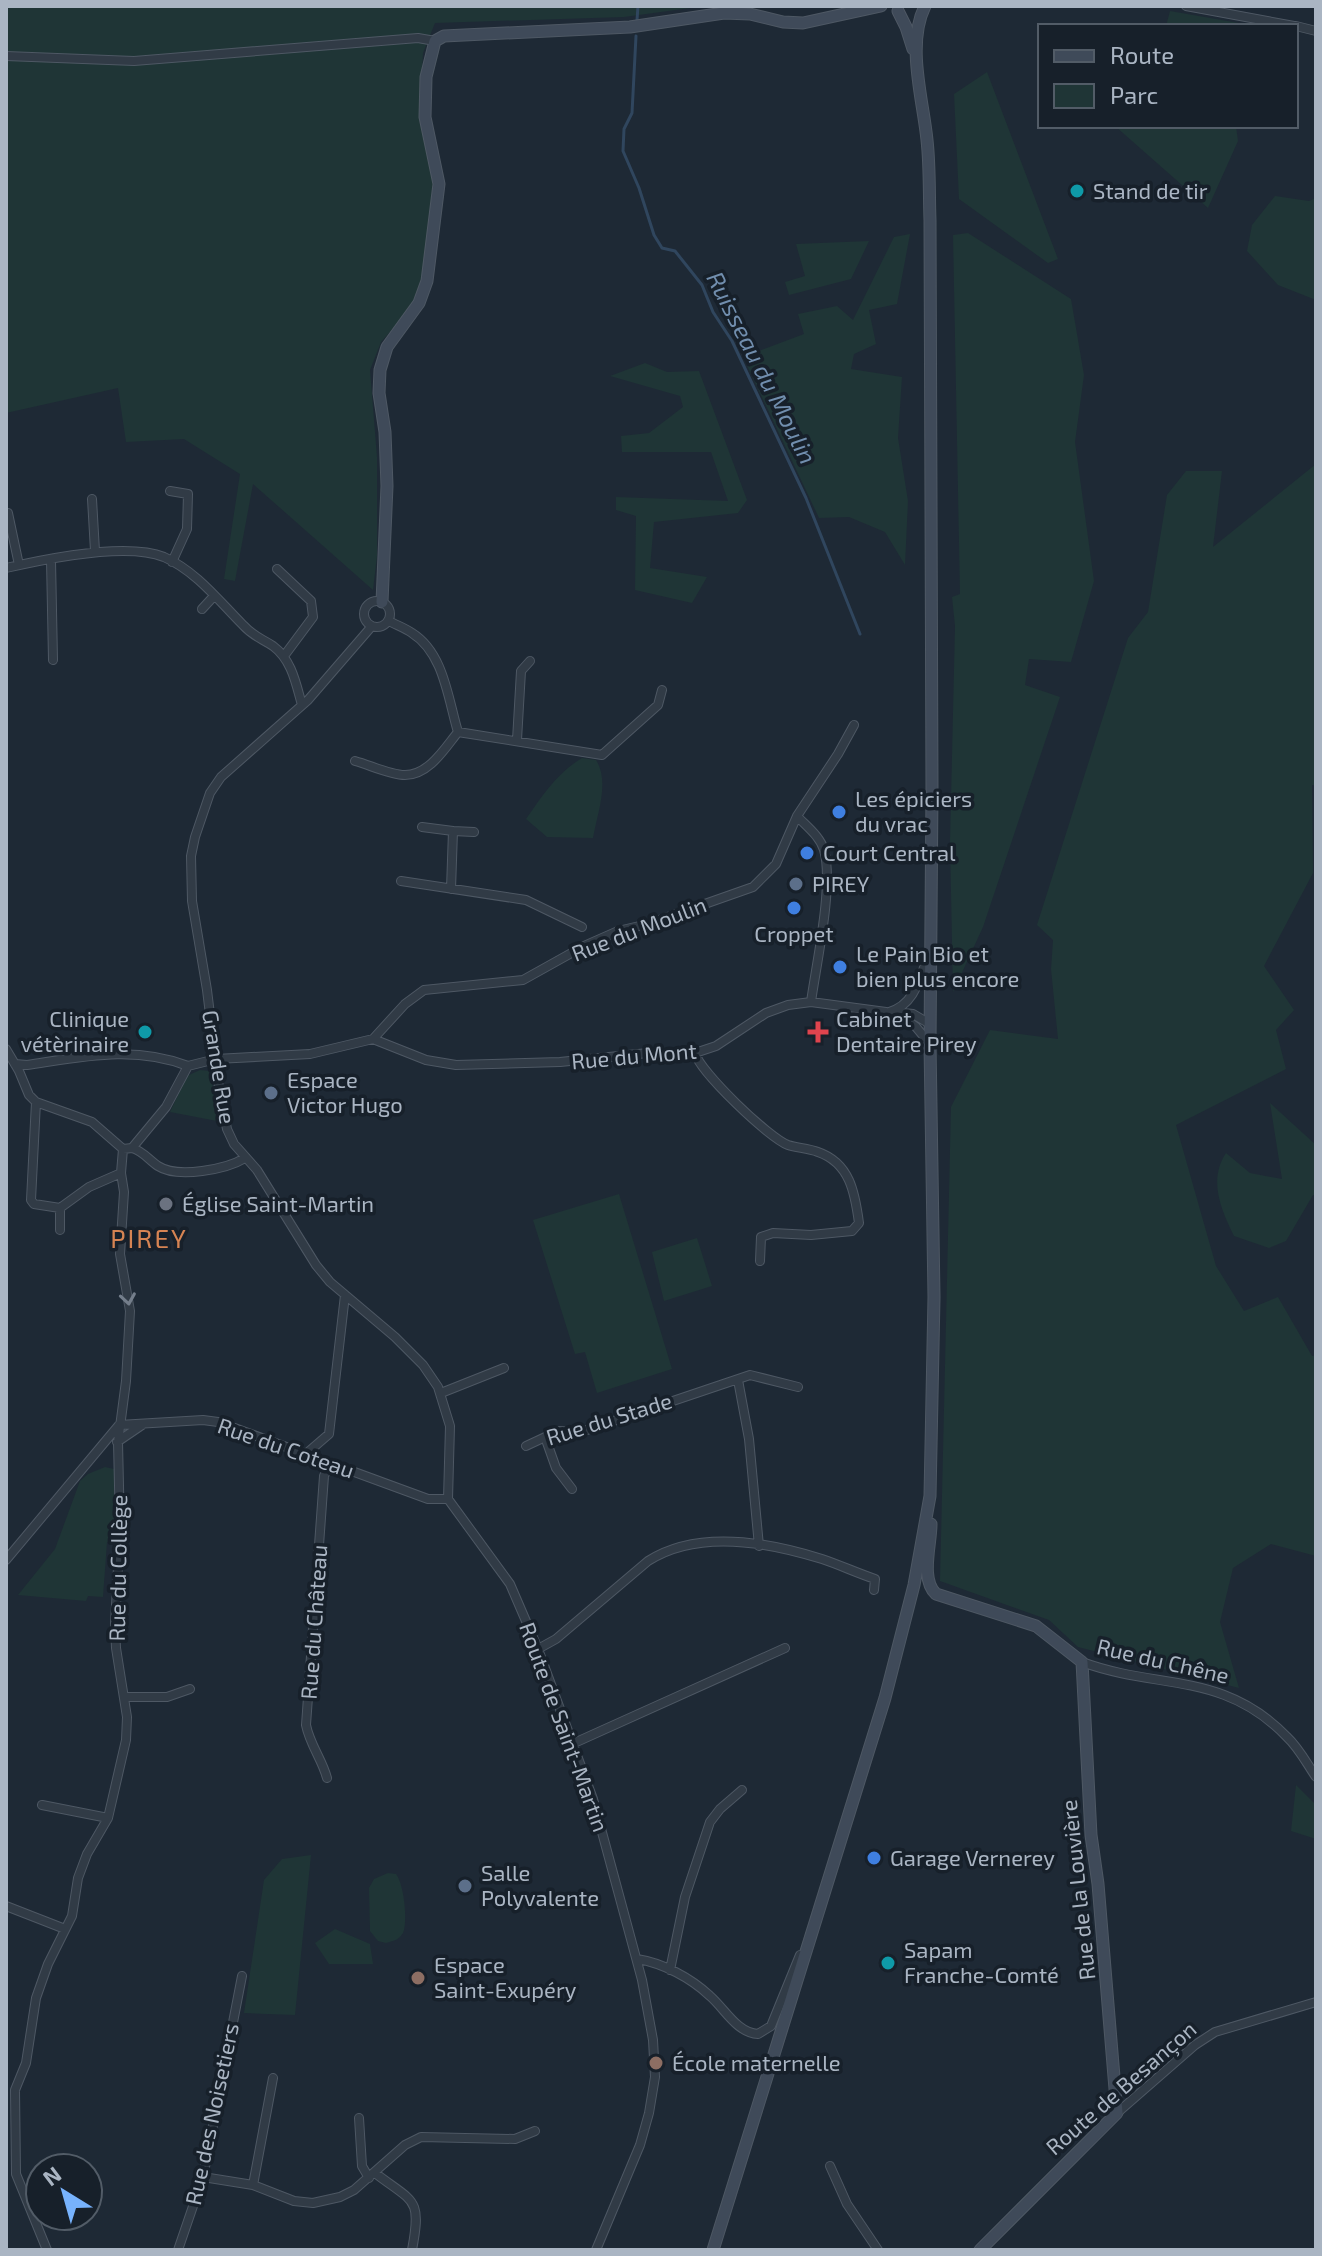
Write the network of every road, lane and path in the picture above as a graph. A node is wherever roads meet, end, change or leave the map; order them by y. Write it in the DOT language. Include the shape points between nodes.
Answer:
graph roads {
  1 [pos="847,6"];
  2 [pos="881,6"];
  3 [pos="925,6"];
  4 [pos="1186,6"];
  5 [pos="892,8"];
  6 [pos="820,20"];
  7 [pos="1284,24"];
  8 [pos="435,41"];
  9 [pos="6,56"];
  10 [pos="918,69"];
  11 [pos="170,491"];
  12 [pos="92,499"];
  13 [pos="8,513"];
  14 [pos="95,551"];
  15 [pos="51,560"];
  16 [pos="172,562"];
  17 [pos="19,565"];
  18 [pos="6,568"];
  19 [pos="277,569"];
  20 [pos="214,596"];
  21 [pos="382,602"];
  22 [pos="202,609"];
  23 [pos="389,621"];
  24 [pos="372,626"];
  25 [pos="284,656"];
  26 [pos="53,660"];
  27 [pos="530,661"];
  28 [pos="662,690"];
  29 [pos="302,705"];
  30 [pos="854,725"];
  31 [pos="458,732"];
  32 [pos="517,740"];
  33 [pos="355,761"];
  34 [pos="797,816"];
  35 [pos="422,827"];
  36 [pos="453,831"];
  37 [pos="474,832"];
  38 [pos="401,881"];
  39 [pos="451,889"];
  40 [pos="582,927"];
  41 [pos="930,950"];
  42 [pos="811,1002"];
  43 [pos="888,1012"];
  44 [pos="930,1024"];
  45 [pos="373,1039"];
  46 [pos="930,1044"];
  47 [pos="6,1049"];
  48 [pos="695,1053"];
  49 [pos="216,1059"];
  50 [pos="15,1064"];
  51 [pos="188,1066"];
  52 [pos="36,1102"];
  53 [pos="128,1148"];
  54 [pos="245,1158"];
  55 [pos="121,1173"];
  56 [pos="60,1208"];
  57 [pos="60,1230"];
  58 [pos="760,1261"];
  59 [pos="345,1295"];
  60 [pos="504,1368"];
  61 [pos="738,1380"];
  62 [pos="798,1387"];
  63 [pos="441,1393"];
  64 [pos="145,1424"];
  65 [pos="119,1425"];
  66 [pos="545,1437"];
  67 [pos="105,1441"];
  68 [pos="118,1442"];
  69 [pos="526,1446"];
  70 [pos="307,1453"];
  71 [pos="330,1463"];
  72 [pos="572,1489"];
  73 [pos="930,1496"];
  74 [pos="448,1499"];
  75 [pos="759,1546"];
  76 [pos="6,1560"];
  77 [pos="874,1590"];
  78 [pos="785,1648"];
  79 [pos="538,1649"];
  80 [pos="1082,1662"];
  81 [pos="190,1689"];
  82 [pos="125,1697"];
  83 [pos="572,1744"];
  84 [pos="1316,1777"];
  85 [pos="327,1778"];
  86 [pos="742,1790"];
  87 [pos="42,1805"];
  88 [pos="108,1818"];
  89 [pos="821,1902"];
  90 [pos="6,1906"];
  91 [pos="65,1929"];
  92 [pos="637,1959"];
  93 [pos="670,1970"];
  94 [pos="242,1976"];
  95 [pos="1316,2002"];
  96 [pos="273,2078"];
  97 [pos="15,2090"];
  98 [pos="6,2094"];
  99 [pos="11,2104"];
  100 [pos="1117,2113"];
  101 [pos="359,2118"];
  102 [pos="535,2131"];
  103 [pos="830,2166"];
  104 [pos="372,2175"];
  105 [pos="203,2177"];
  106 [pos="253,2185"];
  107 [pos="47,2250"];
  108 [pos="178,2250"];
  109 [pos="412,2250"];
  110 [pos="596,2250"];
  111 [pos="713,2250"];
  112 [pos="878,2250"];
  113 [pos="980,2250"];
  1 -- 6 [label="main road"];
  2 -- 5 [label="main road"];
  2 -- 6 [label="main road"];
  3 -- 5 [label="main road" via="912,12"];
  3 -- 10 [label="main road" via="918,26"];
  4 -- 7 [label="street"];
  5 -- 10 [label="main road" via="908,32"];
  6 -- 8 [label="main road" via="783,22 724,13 630,27 444,36"];
  8 -- 9 [label="street" via="418,38 134,61"];
  8 -- 21 [label="main road" via="426,77 425,117 439,184 427,281 419,303 387,347 380,370 387,486"];
  10 -- 41 [label="main road" via="930,220"];
  11 -- 16 [label="street" via="188,494 187,529"];
  12 -- 14 [label="street"];
  13 -- 17 [label="street"];
  14 -- 15 [label="street"];
  14 -- 16 [label="street" via="151,553"];
  15 -- 17 [label="street"];
  15 -- 26 [label="street"];
  16 -- 20 [label="street"];
  17 -- 18 [label="street"];
  19 -- 25 [label="street" via="311,601 313,617"];
  20 -- 22 [label="street"];
  20 -- 25 [label="street" via="255,638"];
  21 -- 23 [label="street" via="390,610"];
  21 -- 24 [label="street" via="369,604 365,611"];
  23 -- 24 [label="street"];
  23 -- 31 [label="street" via="415,635 431,655 446,682"];
  24 -- 29 [label="street, Grande Rue"];
  25 -- 29 [label="street"];
  27 -- 32 [label="street" via="521,671"];
  28 -- 32 [label="street" via="658,705 602,755"];
  29 -- 49 [label="street, Grande Rue" via="221,777 195,837 192,901"];
  30 -- 34 [label="street, Rue du Moulin"];
  31 -- 32 [label="street"];
  31 -- 33 [label="street" via="435,761 405,775"];
  34 -- 42 [label="street" via="824,850 823,926"];
  34 -- 45 [label="street, Rue du Moulin" via="776,864 753,887 618,931 523,980 424,990"];
  35 -- 36 [label="street"];
  36 -- 37 [label="street"];
  36 -- 39 [label="street"];
  38 -- 39 [label="street"];
  39 -- 40 [label="street" via="526,900"];
  41 -- 43 [label="street" via="912,997"];
  41 -- 44 [label="main road"];
  42 -- 43 [label="street, Rue du Mont"];
  42 -- 48 [label="street, Rue du Mont" via="766,1013 716,1046"];
  43 -- 44 [label="street" via="913,1014"];
  43 -- 46 [label="street" via="909,1020"];
  44 -- 46 [label="main road"];
  45 -- 48 [label="street, Rue du Mont" via="426,1060 456,1065"];
  45 -- 49 [label="street" via="310,1054"];
  46 -- 73 [label="main road"];
  47 -- 50 [label="street"];
  48 -- 58 [label="street" via="719,1086 770,1133 786,1144 830,1156 855,1191 859,1223 852,1231 773,1233 761,1237"];
  49 -- 51 [label="street"];
  49 -- 54 [label="street, Grande Rue" via="227,1129"];
  50 -- 51 [label="street" via="133,1053"];
  50 -- 52 [label="street"];
  51 -- 53 [label="street" via="166,1107"];
  52 -- 53 [label="street" via="92,1122"];
  52 -- 56 [label="street" via="31,1200"];
  53 -- 54 [label="street" via="168,1170 229,1167"];
  53 -- 55 [label="street, Rue du Collège"];
  54 -- 59 [label="street, Grande Rue" via="316,1265"];
  55 -- 56 [label="street"];
  55 -- 65 [label="street, Rue du Collège, one-way" via="120,1245 130,1311"];
  56 -- 57 [label="street"];
  59 -- 63 [label="street, Grande Rue" via="423,1365"];
  59 -- 70 [label="street" via="329,1434"];
  60 -- 63 [label="street"];
  61 -- 62 [label="street, Rue du Stade" via="761,1376"];
  61 -- 66 [label="street, Rue du Stade" via="581,1432 558,1431"];
  61 -- 75 [label="street"];
  63 -- 74 [label="street, Grande Rue" via="450,1426"];
  64 -- 65 [label="street, Rue du Coteau"];
  64 -- 68 [label="street"];
  64 -- 70 [label="street, Rue du Coteau" via="218,1422"];
  65 -- 67 [label="street"];
  65 -- 68 [label="street, Rue du Collège"];
  66 -- 69 [label="street, Rue du Stade"];
  66 -- 72 [label="street" via="556,1468"];
  67 -- 68 [label="street"];
  67 -- 76 [label="street"];
  68 -- 82 [label="street, Rue du Collège" via="115,1624"];
  70 -- 71 [label="street, Rue du Coteau"];
  71 -- 74 [label="street, Rue du Coteau" via="428,1499"];
  71 -- 85 [label="street, Rue du Château" via="324,1476 306,1725"];
  73 -- 80 [label="main road, Rue du Chêne" via="930,1589 1036,1626"];
  73 -- 89 [label="main road" via="889,1684"];
  74 -- 79 [label="street, Route de Saint-Martin" via="510,1584"];
  75 -- 77 [label="street" via="825,1560 875,1579"];
  75 -- 79 [label="street" via="705,1542 660,1553"];
  78 -- 83 [label="street"];
  79 -- 83 [label="street, Route de Saint-Martin"];
  80 -- 84 [label="street, Rue du Chêne" via="1108,1672 1196,1685 1239,1701 1288,1738"];
  80 -- 100 [label="main road, Rue de la Louvière" via="1091,1835"];
  81 -- 82 [label="street" via="167,1697"];
  82 -- 88 [label="street, Rue du Collège" via="126,1740"];
  83 -- 92 [label="street, Route de Saint-Martin" via="593,1799"];
  86 -- 93 [label="street" via="710,1822 685,1897"];
  87 -- 88 [label="street"];
  88 -- 91 [label="street, Rue du Collège" via="87,1854"];
  89 -- 93 [label="street" via="771,2026 758,2034 744,2031 710,1995"];
  89 -- 111 [label="main road"];
  90 -- 91 [label="street"];
  91 -- 97 [label="street, Rue du Collège" via="36,1998 26,2063"];
  92 -- 93 [label="street"];
  92 -- 110 [label="street, Route de Saint-Martin" via="655,2077 640,2145"];
  94 -- 105 [label="street, Rue des Noisetiers"];
  95 -- 100 [label="street, Route de Besançon" via="1215,2032"];
  96 -- 106 [label="street"];
  97 -- 98 [label="street"];
  97 -- 99 [label="street, Rue du Collège"];
  99 -- 107 [label="street, Rue du Collège" via="16,2174"];
  100 -- 113 [label="main road, Route de Besançon"];
  101 -- 104 [label="street" via="362,2166"];
  102 -- 104 [label="street" via="515,2139 421,2137"];
  103 -- 112 [label="street" via="847,2204"];
  104 -- 106 [label="street" via="340,2197 313,2203"];
  104 -- 109 [label="street" via="410,2198 416,2208"];
  105 -- 106 [label="street"];
  105 -- 108 [label="street, Rue des Noisetiers"];
}
